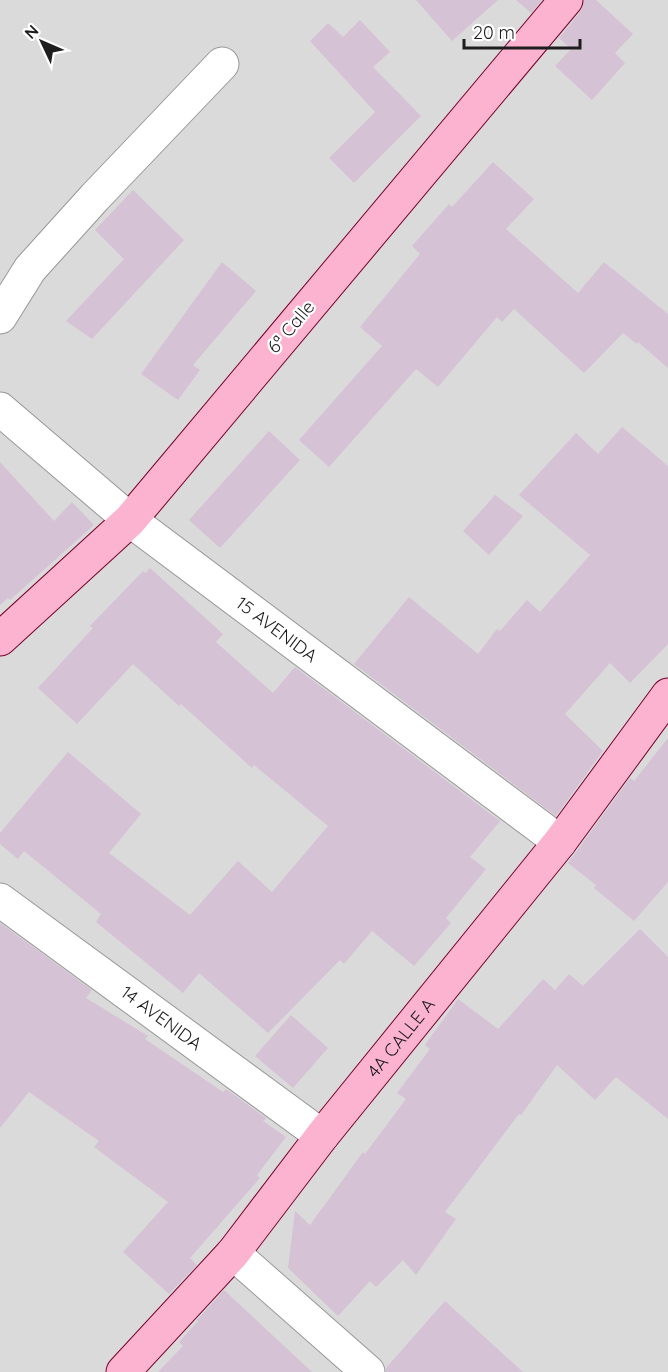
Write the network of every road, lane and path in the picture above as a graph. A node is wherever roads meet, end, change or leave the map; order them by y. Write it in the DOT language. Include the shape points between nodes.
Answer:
graph roads {
  1 [pos="566,0"];
  2 [pos="222,64"];
  3 [pos="0,317"];
  4 [pos="0,409"];
  5 [pos="129,520"];
  6 [pos="0,639"];
  7 [pos="668,695"];
  8 [pos="560,842"];
  9 [pos="0,900"];
  10 [pos="322,1136"];
  11 [pos="233,1253"];
  12 [pos="123,1372"];
  13 [pos="368,1372"];
  1 -- 5 [label="main road, 6ª Calle"];
  2 -- 3 [label="street" via="30,269"];
  4 -- 5 [label="street, 15 AVENIDA"];
  5 -- 6 [label="main road, 6ª Calle"];
  5 -- 8 [label="street, 15 AVENIDA"];
  7 -- 8 [label="main road, 4A CALLE A"];
  8 -- 10 [label="main road, 4A CALLE A"];
  9 -- 10 [label="street, 14 AVENIDA"];
  10 -- 11 [label="main road, 4A CALLE A"];
  11 -- 12 [label="main road, 4A CALLE A"];
  11 -- 13 [label="street"];
}
